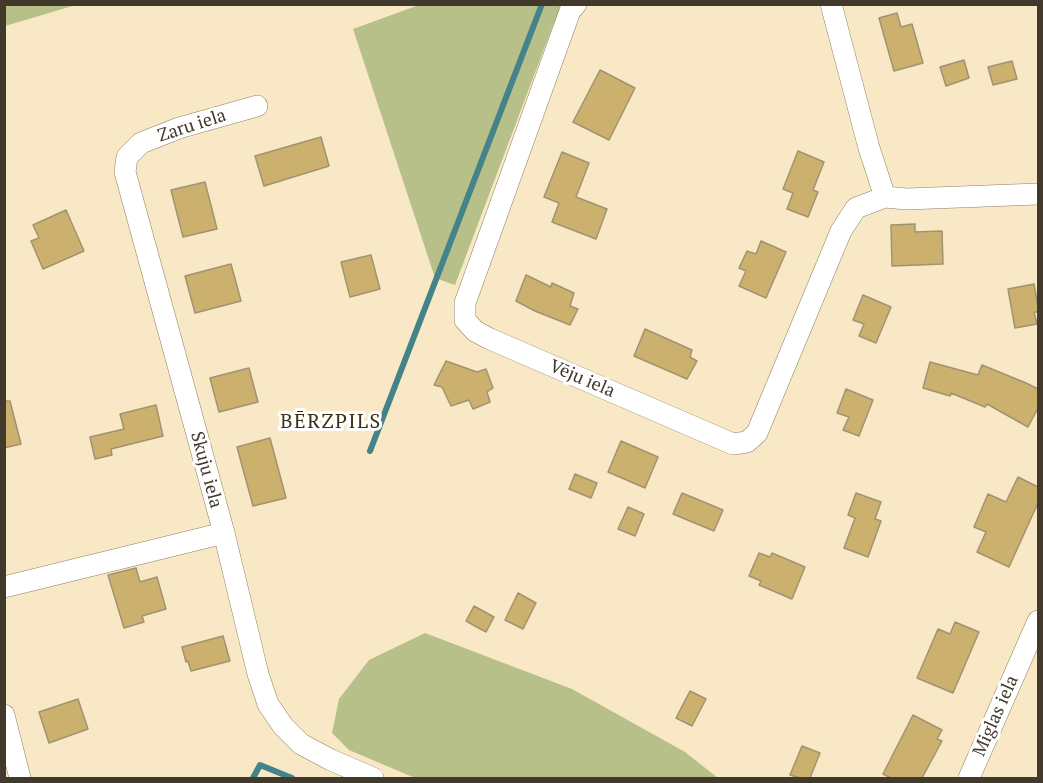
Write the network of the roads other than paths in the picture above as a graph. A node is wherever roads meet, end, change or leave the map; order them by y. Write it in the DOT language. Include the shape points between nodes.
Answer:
graph roads {
  1 [pos="576,4"];
  2 [pos="831,4"];
  3 [pos="257,106"];
  4 [pos="129,187"];
  5 [pos="1038,194"];
  6 [pos="885,197"];
  7 [pos="224,533"];
  8 [pos="4,587"];
  9 [pos="1038,621"];
  10 [pos="4,715"];
  11 [pos="20,778"];
  12 [pos="373,778"];
  13 [pos="969,778"];
  1 -- 6 [label="street, Vēju iela" via="570,11 465,303 465,320 475,331 733,444 747,442 758,433 841,231 856,208"];
  2 -- 6 [label="street" via="868,148"];
  3 -- 4 [label="street, Zaru iela" via="141,143 127,157"];
  4 -- 7 [label="street, Skuju iela"];
  5 -- 6 [label="street, Vēju iela"];
  7 -- 8 [label="street"];
  7 -- 12 [label="street, Skuju iela" via="268,704 301,744"];
  9 -- 13 [label="street, Miglas iela"];
  10 -- 11 [label="street"];
}
